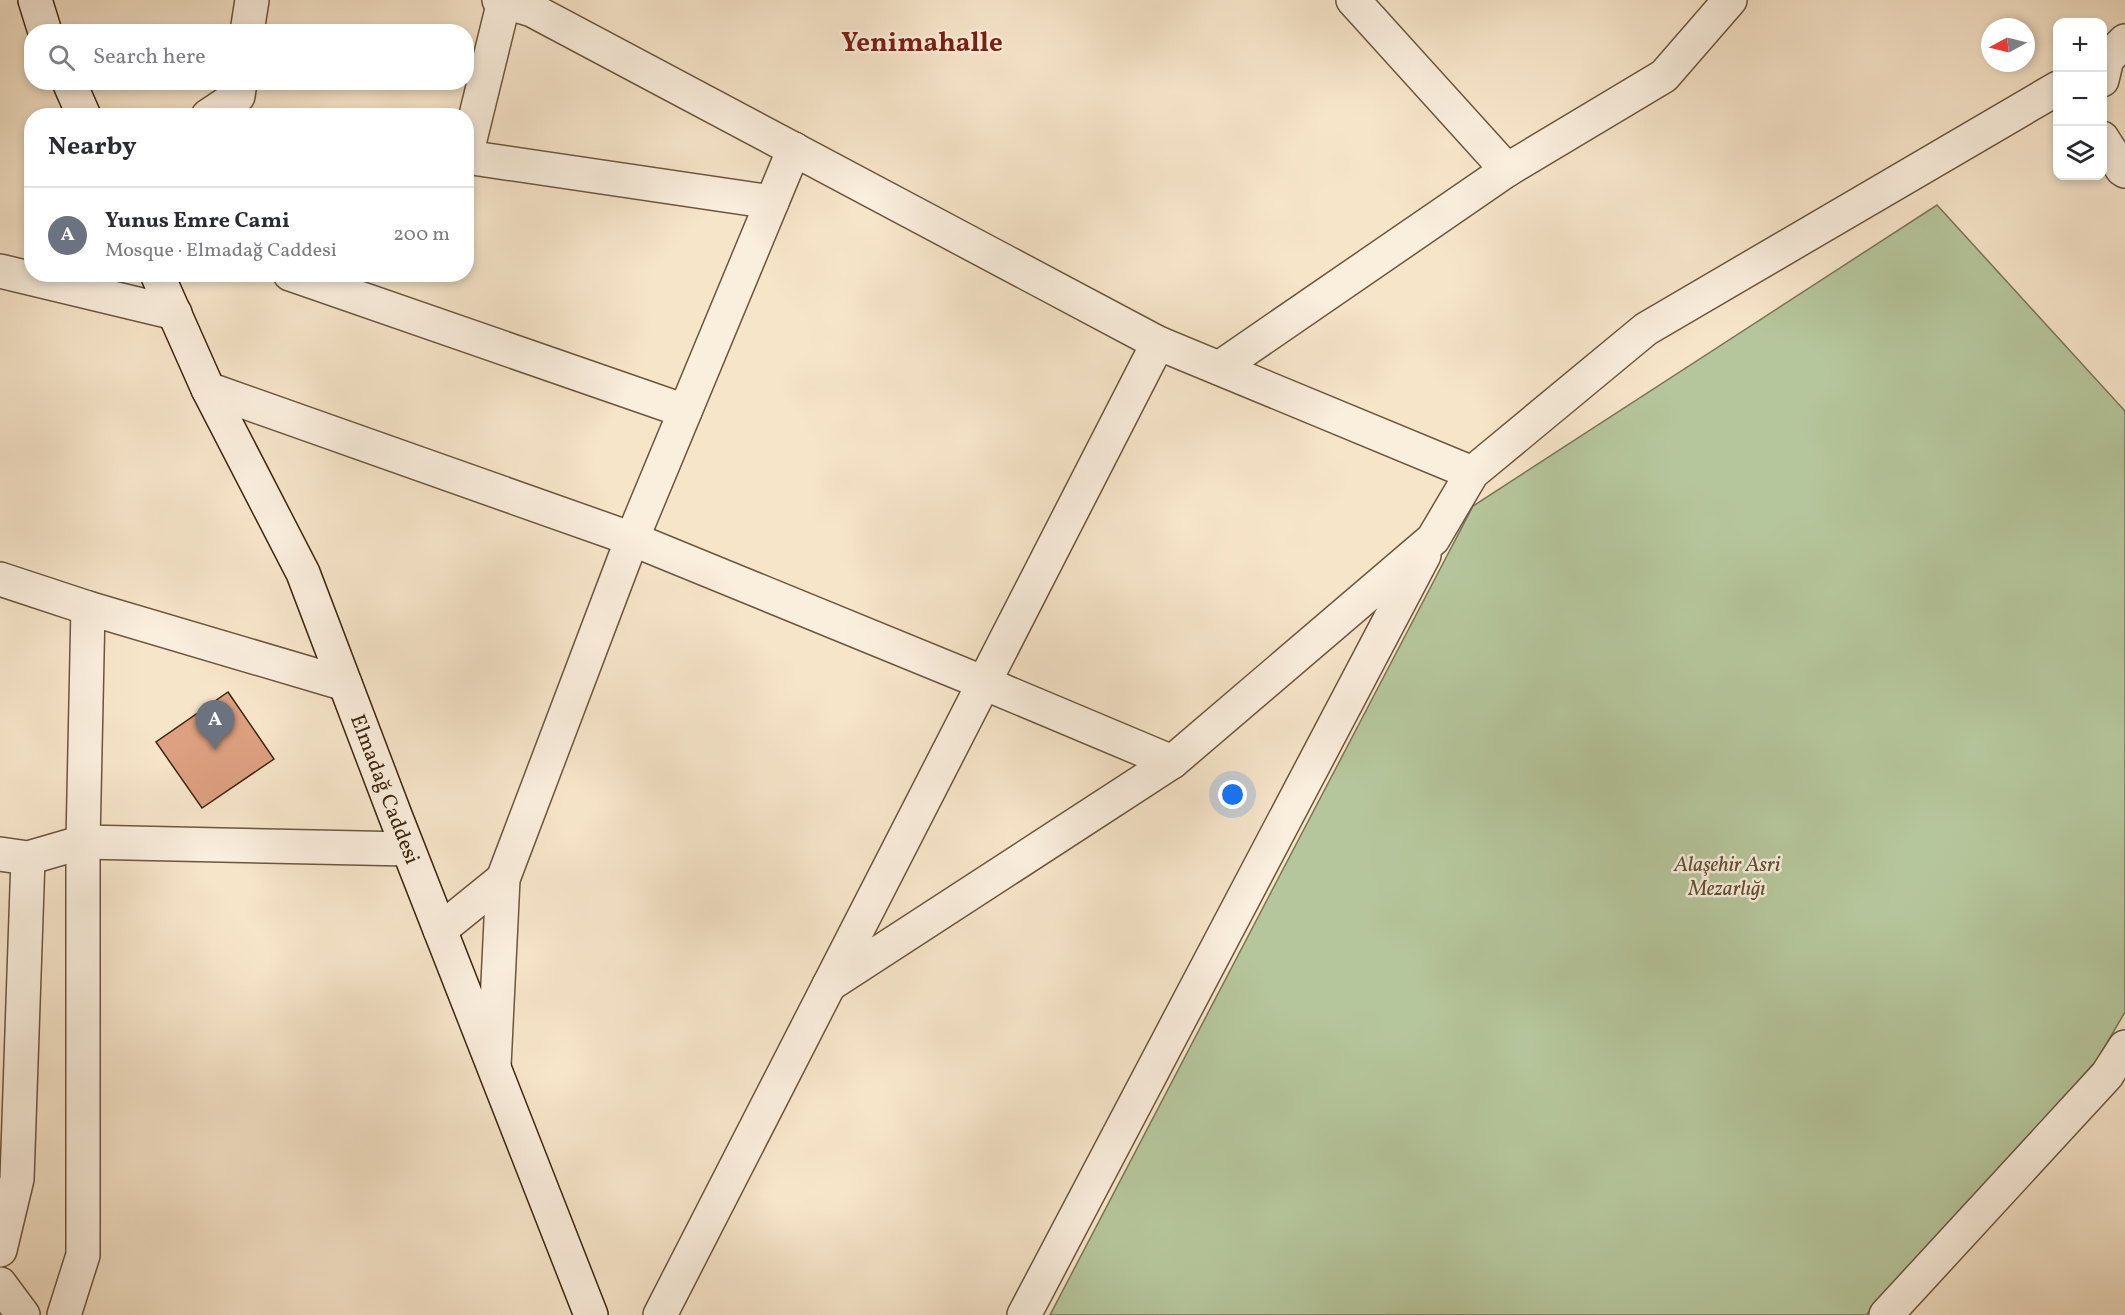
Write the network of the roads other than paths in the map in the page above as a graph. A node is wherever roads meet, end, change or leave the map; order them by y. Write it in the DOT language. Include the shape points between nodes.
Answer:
graph roads {
  1 [pos="34,0"];
  2 [pos="252,0"];
  3 [pos="1353,0"];
  4 [pos="1730,0"];
  5 [pos="517,3"];
  6 [pos="42,24"];
  7 [pos="248,24"];
  8 [pos="73,90"];
  9 [pos="239,90"];
  10 [pos="2053,91"];
  11 [pos="80,108"];
  12 [pos="220,108"];
  13 [pos="474,133"];
  14 [pos="2107,145"];
  15 [pos="794,149"];
  16 [pos="474,158"];
  17 [pos="1507,170"];
  18 [pos="2125,171"];
  19 [pos="772,202"];
  20 [pos="0,270"];
  21 [pos="24,276"];
  22 [pos="49,282"];
  23 [pos="161,282"];
  24 [pos="313,282"];
  25 [pos="174,313"];
  26 [pos="1158,343"];
  27 [pos="1219,368"];
  28 [pos="208,389"];
  29 [pos="685,411"];
  30 [pos="1472,473"];
  31 [pos="632,539"];
  32 [pos="1433,539"];
  33 [pos="0,579"];
  34 [pos="88,608"];
  35 [pos="984,682"];
  36 [pos="345,684"];
  37 [pos="1172,762"];
  38 [pos="83,842"];
  39 [pos="408,849"];
  40 [pos="14,856"];
  41 [pos="503,879"];
  42 [pos="440,930"];
  43 [pos="829,985"];
  44 [pos="2125,1047"];
  45 [pos="494,1066"];
  46 [pos="2116,1081"];
  47 [pos="0,1250"];
  48 [pos="0,1284"];
  49 [pos="23,1315"];
  50 [pos="64,1315"];
  51 [pos="591,1315"];
  52 [pos="660,1315"];
  53 [pos="1024,1315"];
  54 [pos="1886,1315"];
  1 -- 6 [label="street"];
  2 -- 7 [label="street"];
  3 -- 17 [label="street"];
  4 -- 17 [label="street" via="1664,76"];
  5 -- 13 [label="street"];
  5 -- 15 [label="street"];
  8 -- 11 [label="street"];
  9 -- 12 [label="street" via="238,96"];
  10 -- 30 [label="street" via="1646,329"];
  14 -- 18 [label="street"];
  15 -- 19 [label="street"];
  15 -- 26 [label="street"];
  16 -- 19 [label="street"];
  17 -- 27 [label="street"];
  19 -- 29 [label="street"];
  20 -- 21 [label="street"];
  22 -- 25 [label="street"];
  23 -- 25 [label="street, Elmadağ Caddesi"];
  24 -- 29 [label="street"];
  25 -- 28 [label="street, Elmadağ Caddesi"];
  26 -- 27 [label="street"];
  26 -- 35 [label="street"];
  27 -- 30 [label="street"];
  28 -- 31 [label="street"];
  28 -- 36 [label="street, Elmadağ Caddesi" via="303,573"];
  29 -- 31 [label="street"];
  30 -- 32 [label="street"];
  31 -- 35 [label="street"];
  31 -- 41 [label="street"];
  32 -- 37 [label="street"];
  32 -- 53 [label="street"];
  33 -- 34 [label="street"];
  34 -- 36 [label="street"];
  34 -- 38 [label="street"];
  35 -- 37 [label="street"];
  35 -- 43 [label="street"];
  36 -- 39 [label="street, Elmadağ Caddesi"];
  37 -- 43 [label="street"];
  38 -- 39 [label="street"];
  38 -- 40 [label="street"];
  38 -- 50 [label="street" via="83,1256"];
  39 -- 42 [label="street, Elmadağ Caddesi"];
  40 -- 47 [label="street" via="17,1179"];
  41 -- 42 [label="street"];
  41 -- 45 [label="street"];
  42 -- 45 [label="street, Elmadağ Caddesi"];
  43 -- 52 [label="street"];
  44 -- 46 [label="street"];
  45 -- 51 [label="street, Elmadağ Caddesi"];
  46 -- 54 [label="street"];
  48 -- 49 [label="street"];
}
